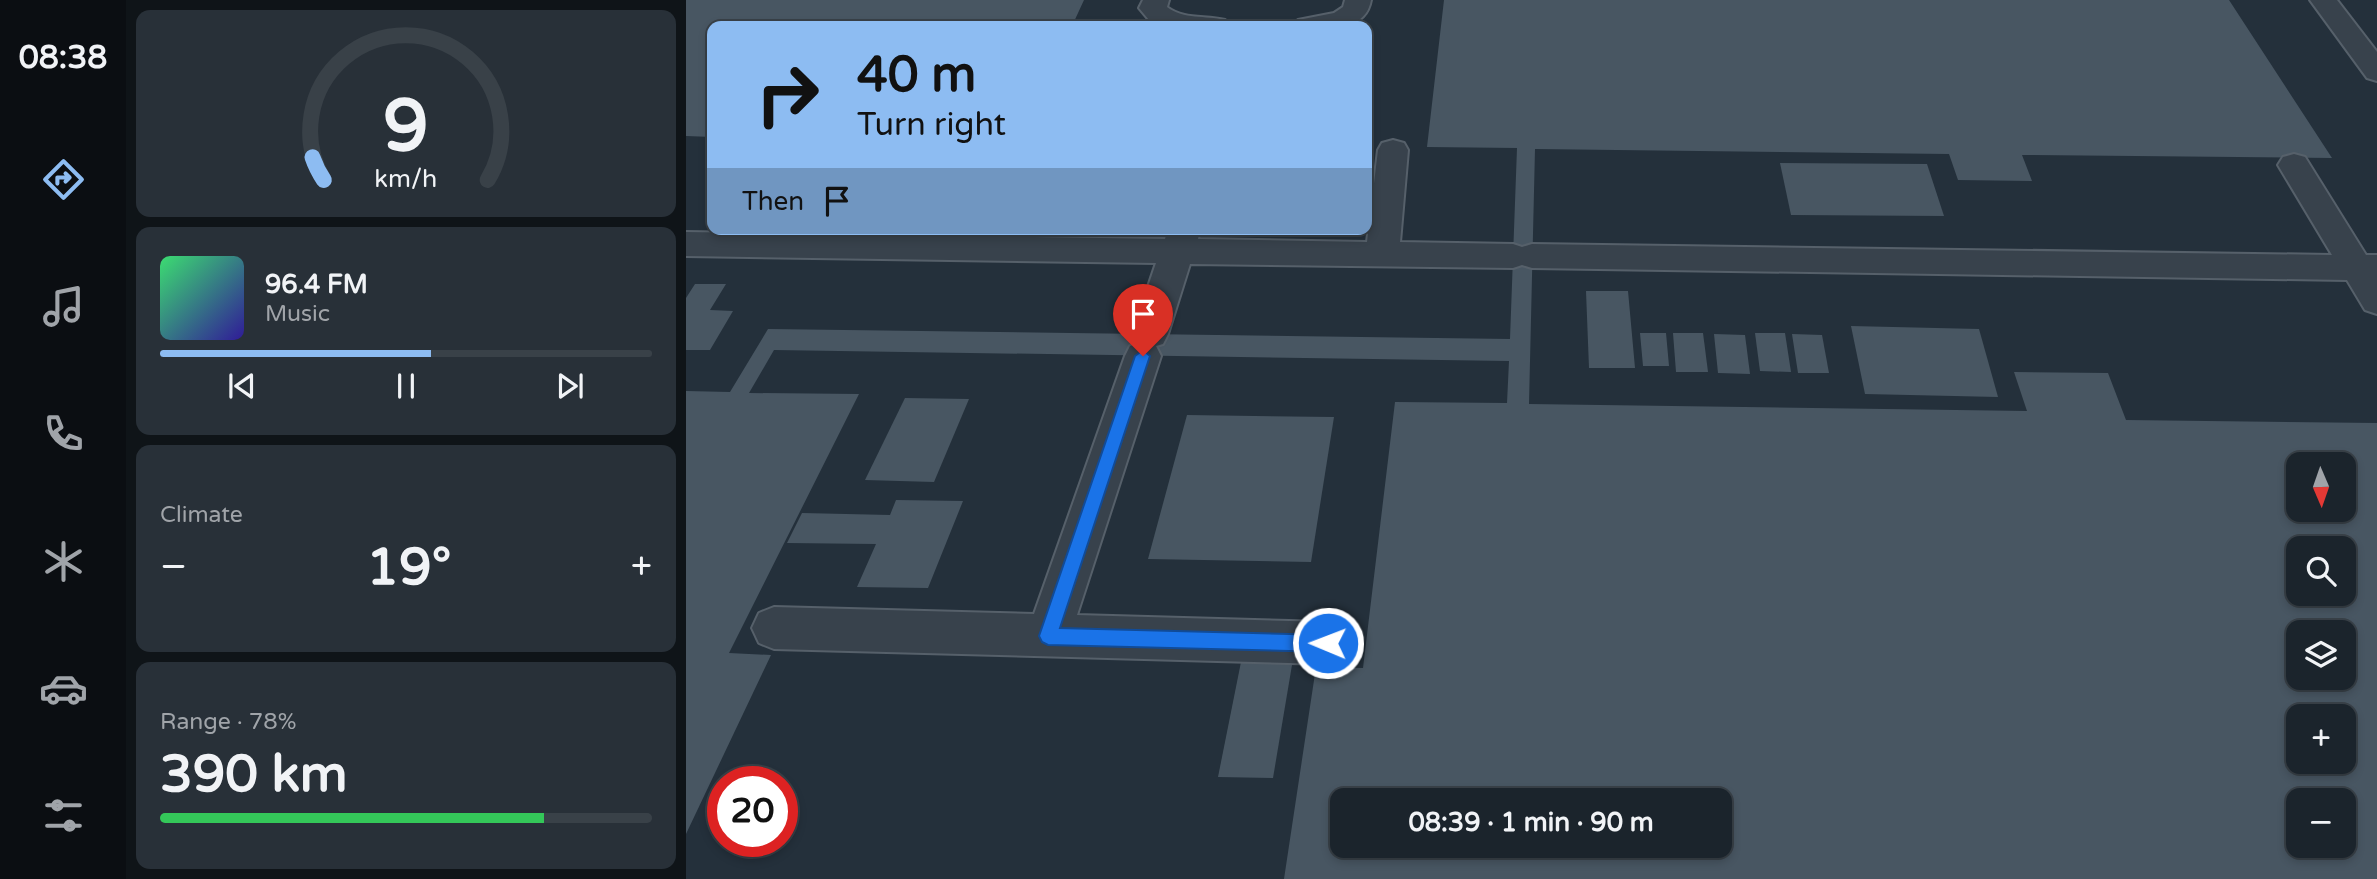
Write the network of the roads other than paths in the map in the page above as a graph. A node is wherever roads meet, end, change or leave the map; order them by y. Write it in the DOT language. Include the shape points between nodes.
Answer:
graph roads {
  1 [pos="1156,0"];
  2 [pos="1358,0"];
  3 [pos="2323,0"];
  4 [pos="1168,21"];
  5 [pos="1336,21"];
  6 [pos="2377,72"];
  7 [pos="1394,149"];
  8 [pos="2294,165"];
  9 [pos="1181,240"];
  10 [pos="686,244"];
  11 [pos="1382,254"];
  12 [pos="2367,268"];
  13 [pos="2377,300"];
  14 [pos="774,628"];
  15 [pos="1048,636"];
  16 [pos="1328,643"];
  1 -- 4 [label="lane" via="1153,8 1158,17"];
  2 -- 5 [label="lane" via="1356,10"];
  3 -- 6 [label="lane"];
  7 -- 11 [label="lane"];
  8 -- 12 [label="lane"];
  9 -- 10 [label="lane"];
  9 -- 11 [label="lane"];
  9 -- 15 [label="lane"];
  11 -- 12 [label="lane"];
  12 -- 13 [label="lane"];
  14 -- 15 [label="lane"];
  15 -- 16 [label="lane"];
}
